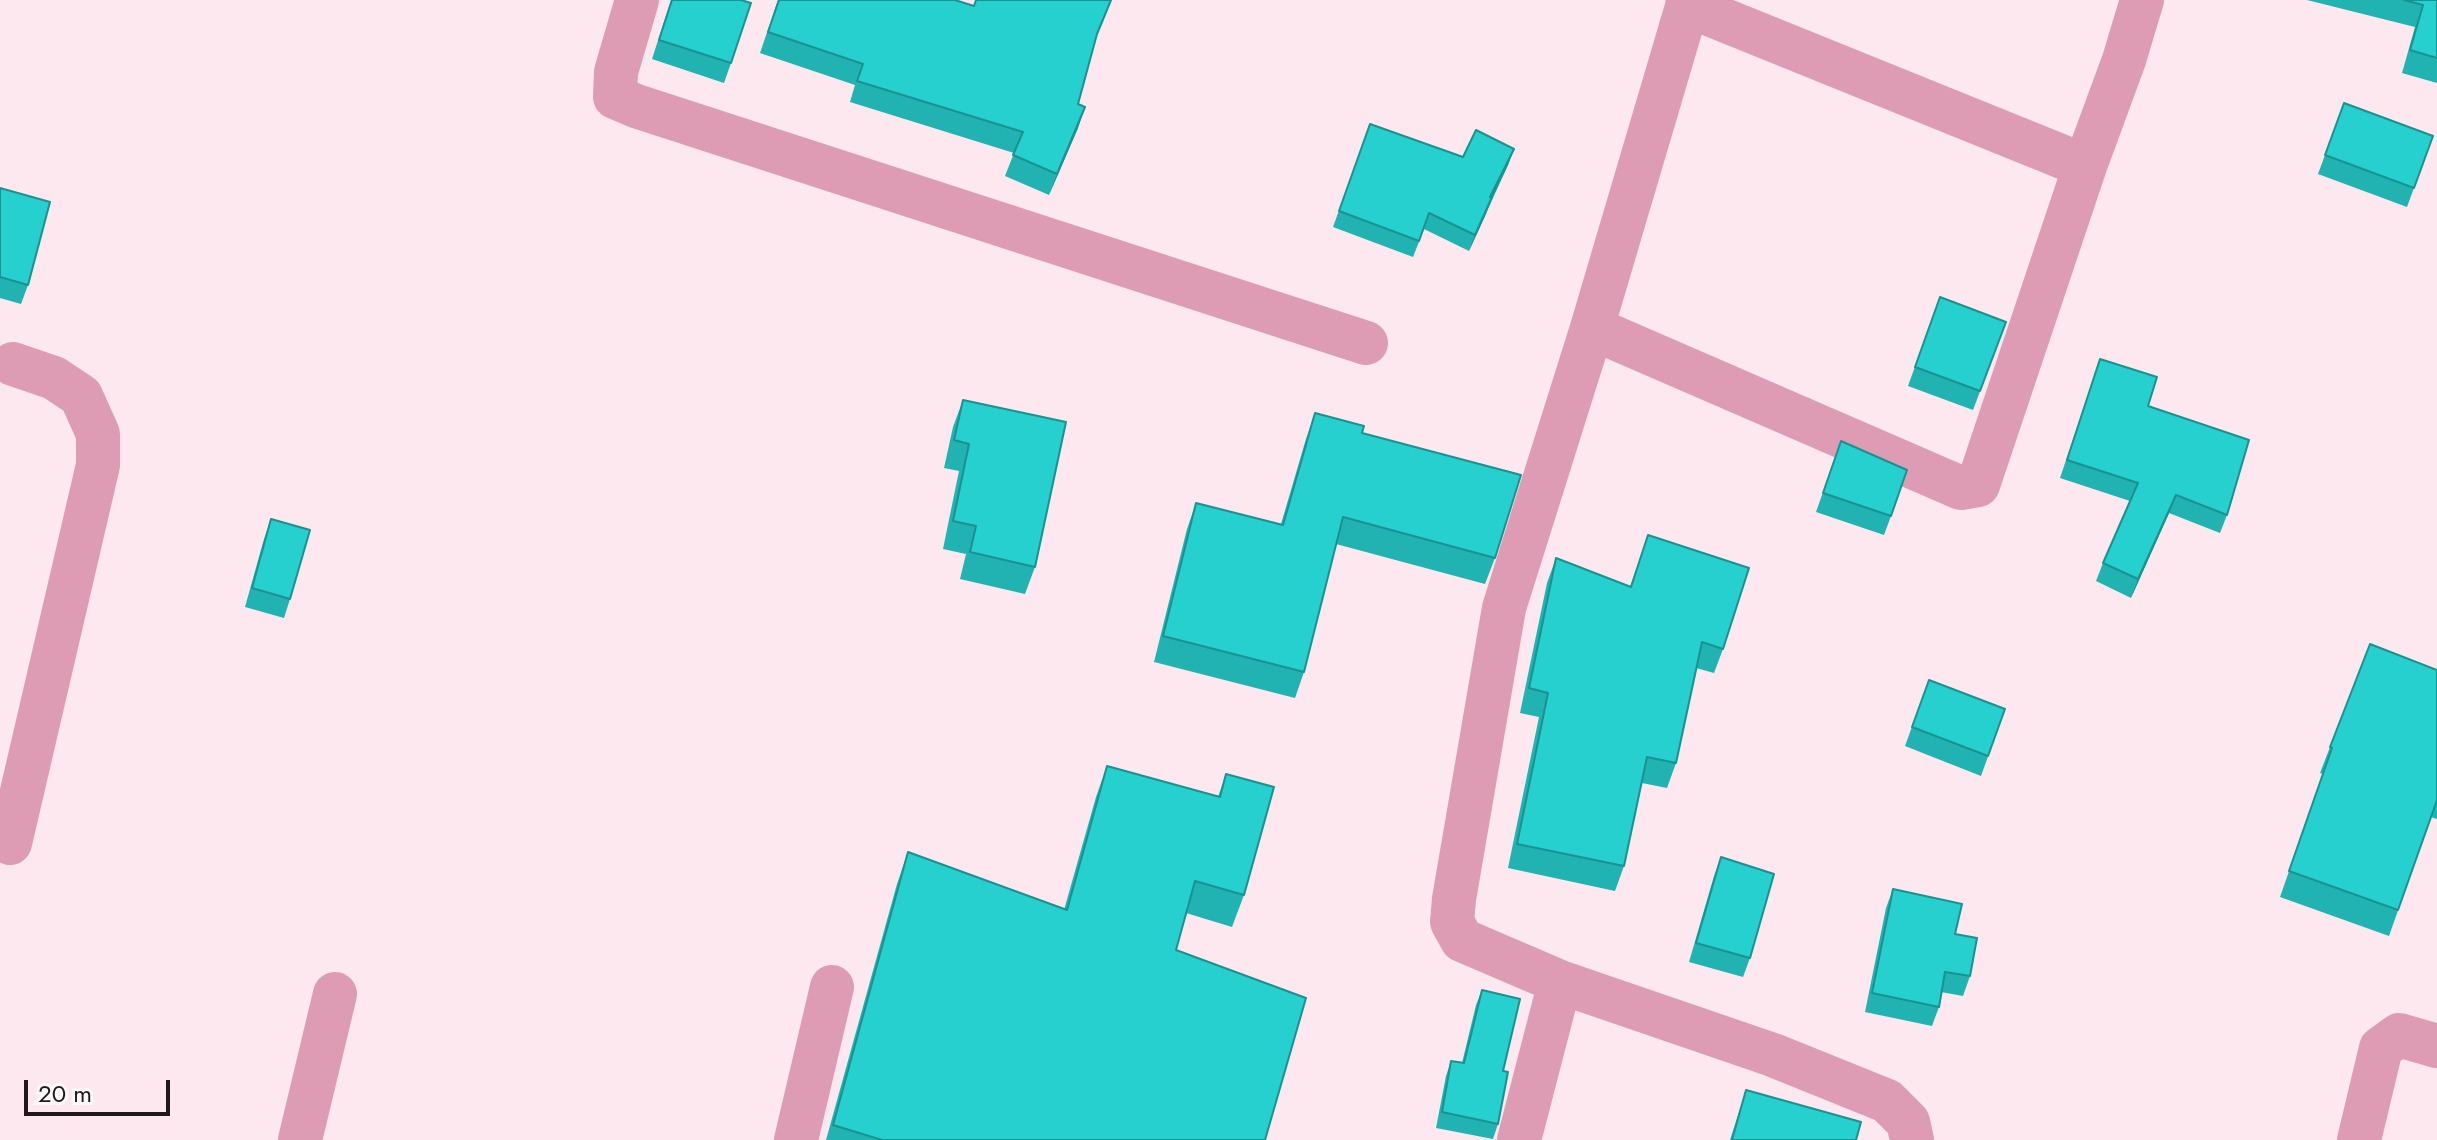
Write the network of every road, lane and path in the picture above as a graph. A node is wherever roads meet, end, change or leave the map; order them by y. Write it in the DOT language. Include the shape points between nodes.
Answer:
graph roads {
  1 [pos="637,0"];
  2 [pos="2142,0"];
  3 [pos="1688,3"];
  4 [pos="2085,166"];
  5 [pos="1592,328"];
  6 [pos="1366,343"];
  7 [pos="13,364"];
  8 [pos="3,846"];
  9 [pos="1560,982"];
  10 [pos="832,987"];
  11 [pos="335,994"];
  12 [pos="2437,1046"];
  13 [pos="300,1140"];
  14 [pos="796,1140"];
  15 [pos="1519,1140"];
  16 [pos="1912,1140"];
  17 [pos="2359,1140"];
  1 -- 6 [label="street" via="616,72 615,97"];
  2 -- 4 [label="street"];
  3 -- 4 [label="street"];
  3 -- 5 [label="street"];
  4 -- 5 [label="street" via="1978,485 1961,488"];
  5 -- 9 [label="street" via="1504,608 1452,922 1462,940"];
  7 -- 8 [label="street" via="54,378 81,396 98,434 98,465"];
  9 -- 15 [label="street"];
  9 -- 16 [label="street" via="1773,1055 1887,1101 1908,1122"];
  10 -- 14 [label="street"];
  11 -- 13 [label="street"];
  12 -- 17 [label="street" via="2399,1035 2381,1048"];
}
